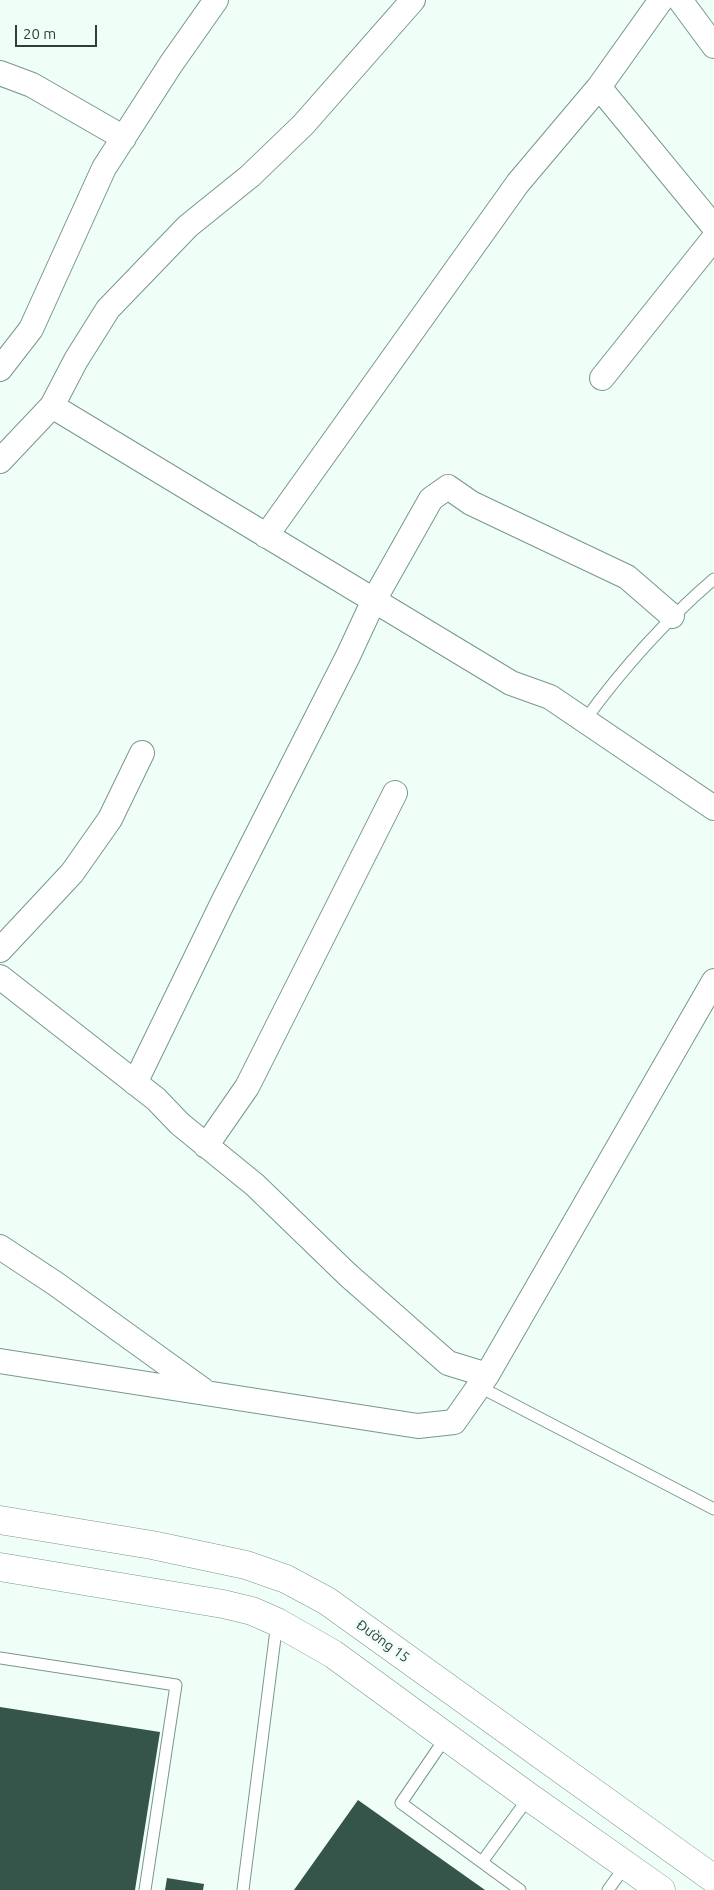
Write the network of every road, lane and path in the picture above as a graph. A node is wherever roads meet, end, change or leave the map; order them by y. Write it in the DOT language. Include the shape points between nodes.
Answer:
graph roads {
  1 [pos="216,0"];
  2 [pos="413,0"];
  3 [pos="660,0"];
  4 [pos="680,0"];
  5 [pos="714,46"];
  6 [pos="0,73"];
  7 [pos="599,87"];
  8 [pos="124,138"];
  9 [pos="714,227"];
  10 [pos="714,238"];
  11 [pos="0,369"];
  12 [pos="602,378"];
  13 [pos="52,406"];
  14 [pos="0,461"];
  15 [pos="266,536"];
  16 [pos="714,578"];
  17 [pos="374,600"];
  18 [pos="672,616"];
  19 [pos="585,720"];
  20 [pos="142,753"];
  21 [pos="395,793"];
  22 [pos="714,808"];
  23 [pos="0,950"];
  24 [pos="0,977"];
  25 [pos="714,981"];
  26 [pos="135,1083"];
  27 [pos="206,1146"];
  28 [pos="0,1247"];
  29 [pos="0,1361"];
  30 [pos="483,1381"];
  31 [pos="207,1393"];
  32 [pos="714,1509"];
  33 [pos="0,1520"];
  34 [pos="0,1567"];
  35 [pos="286,1579"];
  36 [pos="277,1622"];
  37 [pos="0,1658"];
  38 [pos="446,1737"];
  39 [pos="529,1797"];
  40 [pos="636,1823"];
  41 [pos="619,1860"];
  42 [pos="482,1862"];
  43 [pos="714,1879"];
  44 [pos="145,1890"];
  45 [pos="243,1890"];
  46 [pos="520,1890"];
  47 [pos="608,1890"];
  48 [pos="661,1890"];
  1 -- 8 [label="street"];
  2 -- 13 [label="street" via="303,125 250,176 188,226 108,309"];
  3 -- 7 [label="street"];
  4 -- 5 [label="street"];
  6 -- 8 [label="street" via="32,85"];
  7 -- 9 [label="street"];
  7 -- 15 [label="street" via="518,183"];
  8 -- 11 [label="street" via="104,168 31,329"];
  10 -- 12 [label="street"];
  13 -- 14 [label="street"];
  13 -- 15 [label="street"];
  15 -- 17 [label="street"];
  16 -- 18 [label="lane"];
  17 -- 18 [label="street" via="431,498 448,487 471,503 628,577"];
  17 -- 19 [label="street" via="511,682 550,697"];
  17 -- 26 [label="street"];
  18 -- 19 [label="lane" via="614,681"];
  19 -- 22 [label="street"];
  20 -- 23 [label="street" via="110,820 72,873"];
  21 -- 27 [label="street" via="247,1087"];
  24 -- 26 [label="street"];
  25 -- 30 [label="street"];
  26 -- 27 [label="street"];
  27 -- 30 [label="street" via="255,1185 348,1275 441,1358"];
  28 -- 31 [label="street"];
  29 -- 31 [label="street"];
  30 -- 31 [label="street" via="454,1422 418,1426"];
  30 -- 32 [label="lane"];
  33 -- 35 [label="street, Đường 15" via="246,1564"];
  34 -- 36 [label="street" via="215,1602 252,1611"];
  35 -- 36 [label="street"];
  35 -- 40 [label="street, Đường 15" via="327,1601"];
  36 -- 38 [label="street" via="333,1654"];
  36 -- 45 [label="lane"];
  37 -- 44 [label="lane" via="176,1685"];
  38 -- 39 [label="street"];
  38 -- 42 [label="lane" via="401,1803"];
  39 -- 41 [label="street"];
  39 -- 42 [label="lane"];
  40 -- 41 [label="street"];
  40 -- 43 [label="street, Đường 15"];
  41 -- 47 [label="lane"];
  41 -- 48 [label="street"];
  42 -- 46 [label="lane"];
}
